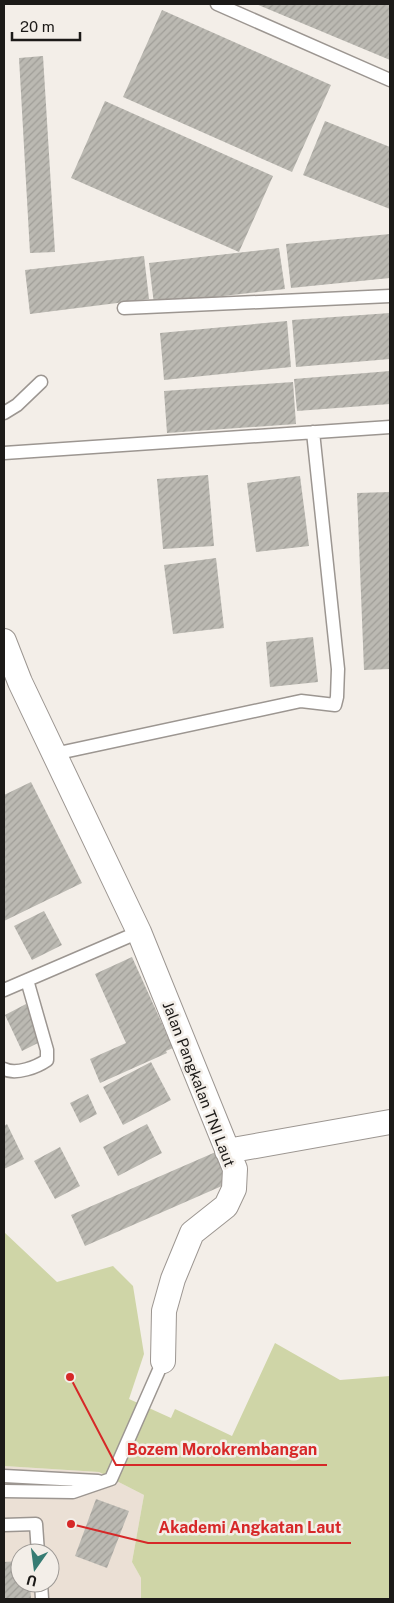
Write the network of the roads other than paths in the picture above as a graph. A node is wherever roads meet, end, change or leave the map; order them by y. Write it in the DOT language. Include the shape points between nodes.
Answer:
graph roads {
  1 [pos="218,4"];
  2 [pos="390,80"];
  3 [pos="390,296"];
  4 [pos="124,308"];
  5 [pos="41,382"];
  6 [pos="4,413"];
  7 [pos="390,427"];
  8 [pos="313,432"];
  9 [pos="4,453"];
  10 [pos="4,641"];
  11 [pos="54,754"];
  12 [pos="139,932"];
  13 [pos="27,980"];
  14 [pos="4,990"];
  15 [pos="4,1069"];
  16 [pos="390,1122"];
  17 [pos="227,1151"];
  18 [pos="163,1361"];
  19 [pos="4,1476"];
  20 [pos="108,1480"];
  21 [pos="4,1491"];
  22 [pos="4,1525"];
  23 [pos="37,1543"];
  1 -- 2 [label="lane"];
  3 -- 4 [label="lane"];
  5 -- 6 [label="lane"];
  7 -- 8 [label="lane"];
  8 -- 9 [label="lane"];
  8 -- 11 [label="lane" via="338,669 335,705 301,701"];
  10 -- 11 [label="street, Jalan Pangkalan TNI Laut"];
  11 -- 12 [label="street, Jalan Pangkalan TNI Laut"];
  12 -- 13 [label="lane"];
  12 -- 17 [label="street, Jalan Pangkalan TNI Laut"];
  13 -- 14 [label="lane"];
  13 -- 15 [label="lane" via="47,1060 40,1065 17,1070"];
  16 -- 17 [label="street"];
  17 -- 18 [label="street, Jalan Pangkalan TNI Laut" via="234,1169 234,1190 226,1206 192,1232 164,1312"];
  18 -- 20 [label="lane, Jalan Pangkalan TNI Laut"];
  19 -- 20 [label="lane"];
  20 -- 21 [label="lane" via="73,1492"];
  22 -- 23 [label="lane" via="36,1524"];
}
